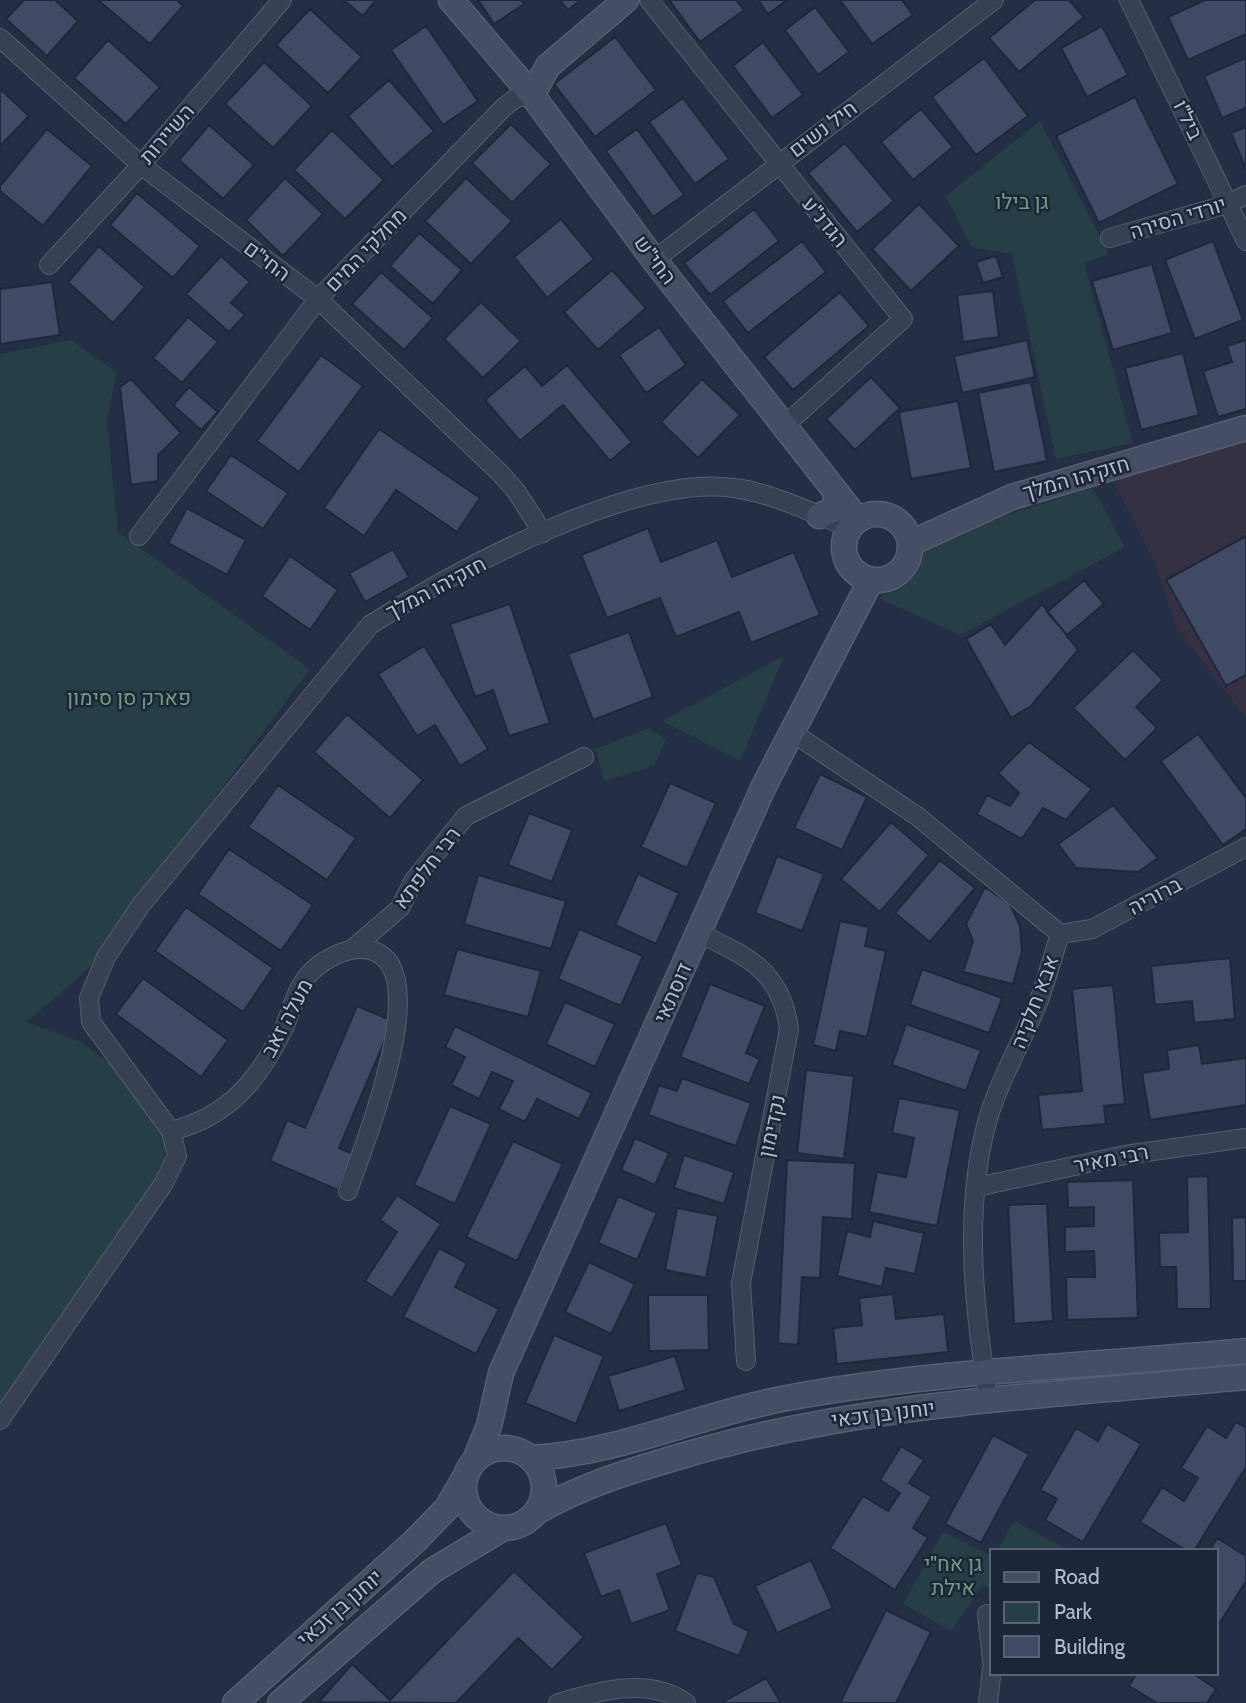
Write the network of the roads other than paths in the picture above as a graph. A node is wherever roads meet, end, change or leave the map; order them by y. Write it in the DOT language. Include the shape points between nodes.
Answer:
graph roads {
  1 [pos="282,0"];
  2 [pos="452,0"];
  3 [pos="626,0"];
  4 [pos="649,0"];
  5 [pos="994,0"];
  6 [pos="1129,0"];
  7 [pos="0,38"];
  8 [pos="532,95"];
  9 [pos="778,163"];
  10 [pos="141,165"];
  11 [pos="1246,195"];
  12 [pos="1228,204"];
  13 [pos="1110,238"];
  14 [pos="1246,241"];
  15 [pos="654,260"];
  16 [pos="49,265"];
  17 [pos="318,299"];
  18 [pos="785,425"];
  19 [pos="1246,428"];
  20 [pos="838,494"];
  21 [pos="819,516"];
  22 [pos="854,524"];
  23 [pos="543,533"];
  24 [pos="139,537"];
  25 [pos="911,543"];
  26 [pos="871,580"];
  27 [pos="790,731"];
  28 [pos="584,757"];
  29 [pos="1246,847"];
  30 [pos="700,934"];
  31 [pos="1060,934"];
  32 [pos="351,950"];
  33 [pos="171,1132"];
  34 [pos="1246,1138"];
  35 [pos="977,1187"];
  36 [pos="348,1191"];
  37 [pos="1246,1351"];
  38 [pos="746,1361"];
  39 [pos="985,1374"];
  40 [pos="1246,1377"];
  41 [pos="989,1401"];
  42 [pos="493,1412"];
  43 [pos="0,1420"];
  44 [pos="520,1454"];
  45 [pos="470,1468"];
  46 [pos="535,1513"];
  47 [pos="502,1529"];
  48 [pos="987,1614"];
  49 [pos="990,1642"];
  50 [pos="991,1675"];
  51 [pos="235,1703"];
  52 [pos="279,1703"];
  53 [pos="558,1703"];
  54 [pos="686,1703"];
  55 [pos="988,1703"];
  1 -- 10 [label="street, השיירות"];
  2 -- 8 [label="street, החי\"ש"];
  3 -- 8 [label="street" via="548,65"];
  4 -- 9 [label="street, הגדנ\"ע"];
  5 -- 9 [label="street, חיל נשים"];
  6 -- 12 [label="street, ביל\"ו"];
  7 -- 10 [label="street, החי\"ם"];
  8 -- 15 [label="street, החי\"ש"];
  8 -- 17 [label="street, מחלקי המים" via="504,107"];
  9 -- 15 [label="street, חיל נשים"];
  9 -- 18 [label="street, הגדנ\"ע" via="903,319"];
  10 -- 16 [label="street, השיירות"];
  10 -- 17 [label="street, החי\"ם"];
  11 -- 12 [label="street, יורדי הסירה"];
  12 -- 13 [label="street, יורדי הסירה"];
  12 -- 14 [label="street, ביל\"ו"];
  15 -- 18 [label="street, החי\"ש"];
  17 -- 23 [label="street, החי\"ם" via="500,474"];
  17 -- 24 [label="street, מחלקי המים"];
  18 -- 20 [label="street, החי\"ש"];
  19 -- 25 [label="street, חזקיהו המלך" via="1012,497"];
  20 -- 21 [label="street" via="833,510"];
  20 -- 22 [label="street, החי\"ש"];
  21 -- 22 [label="street, חזקיהו המלך"];
  21 -- 23 [label="street, חזקיהו המלך" via="734,488 690,488 621,502"];
  22 -- 25 [label="street" via="879,514 890,516 908,532"];
  22 -- 26 [label="street" via="845,539 846,558 851,569"];
  23 -- 33 [label="street, חזקיהו המלך" via="409,600 370,625 141,905 106,957 89,998 91,1021"];
  25 -- 26 [label="street" via="906,566 894,577"];
  26 -- 27 [label="street, דוסתאי"];
  27 -- 30 [label="street, דוסתאי"];
  27 -- 31 [label="street, אבא חלקיה" via="917,816"];
  28 -- 32 [label="street, רבי חלפתא" via="466,816 414,880 400,908"];
  29 -- 31 [label="street, ברוריה" via="1093,929"];
  30 -- 38 [label="street, נקדימון" via="744,955 777,986 786,1003 789,1030 741,1283"];
  30 -- 42 [label="street, דוסתאי" via="501,1373"];
  31 -- 35 [label="street, אבא חלקיה" via="1039,998 988,1119"];
  32 -- 33 [label="street, מעלה זאב" via="328,957 309,973 284,1028 242,1092 223,1111"];
  32 -- 36 [label="street" via="369,949 383,955 396,975 400,997 386,1077"];
  33 -- 43 [label="street" via="177,1156 164,1184"];
  34 -- 35 [label="street, רבי מאיר" via="1125,1155"];
  35 -- 39 [label="street, אבא חלקיה" via="973,1247"];
  37 -- 39 [label="street, יוחנן בן זכאי"];
  39 -- 41 [label="street, אבא חלקיה"];
  39 -- 44 [label="street, יוחנן בן זכאי" via="787,1398 562,1457"];
  40 -- 41 [label="street, יוחנן בן זכאי"];
  41 -- 46 [label="street, יוחנן בן זכאי" via="848,1418 727,1442 597,1482"];
  42 -- 44 [label="street" via="502,1440"];
  42 -- 45 [label="street, דוסתאי"];
  44 -- 45 [label="street" via="490,1451"];
  44 -- 46 [label="street" via="543,1482"];
  45 -- 47 [label="street" via="464,1495 469,1508 478,1519"];
  45 -- 51 [label="street, יוחנן בן זכאי" via="434,1523"];
  46 -- 47 [label="street" via="525,1522"];
  47 -- 52 [label="street, יוחנן בן זכאי" via="432,1571"];
  48 -- 49 [label="street"];
  50 -- 55 [label="street"];
  53 -- 54 [label="street" via="633,1688 657,1688"];
}
